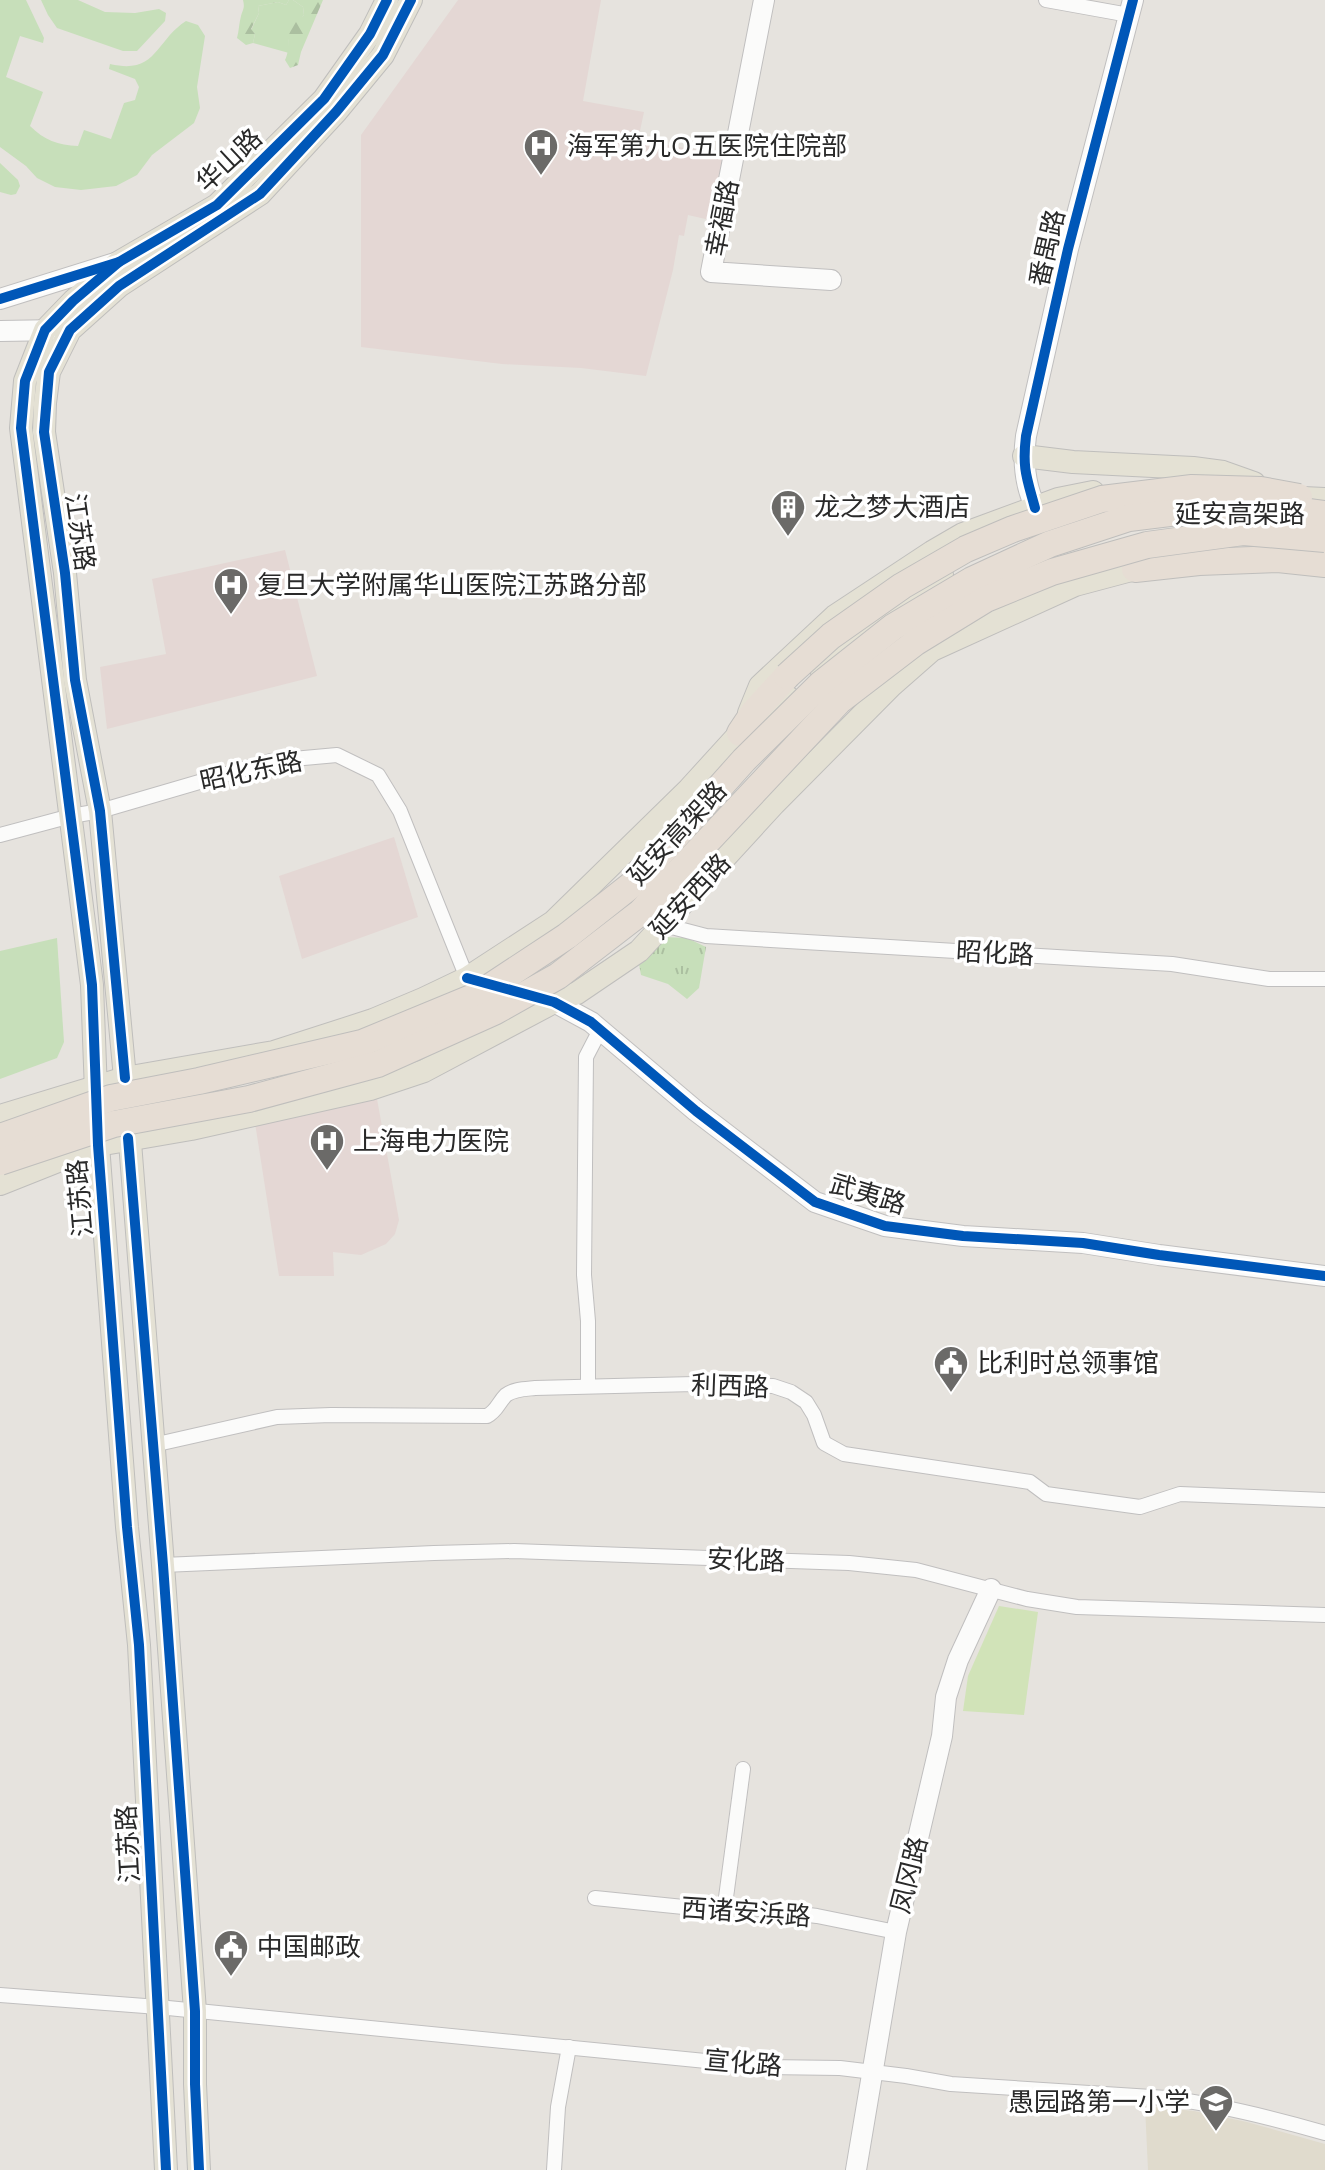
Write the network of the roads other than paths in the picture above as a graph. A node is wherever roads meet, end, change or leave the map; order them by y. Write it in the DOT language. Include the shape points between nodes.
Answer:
graph roads {
  1 [pos="387,0"];
  2 [pos="411,0"];
  3 [pos="764,0"];
  4 [pos="1046,0"];
  5 [pos="1131,8"];
  6 [pos="119,262"];
  7 [pos="831,280"];
  8 [pos="0,299"];
  9 [pos="45,330"];
  10 [pos="70,330"];
  11 [pos="0,331"];
  12 [pos="1024,456"];
  13 [pos="1254,483"];
  14 [pos="1325,492"];
  15 [pos="1325,499"];
  16 [pos="1325,506"];
  17 [pos="1035,508"];
  18 [pos="1325,514"];
  19 [pos="1048,528"];
  20 [pos="1325,539"];
  21 [pos="1325,551"];
  22 [pos="1325,564"];
  23 [pos="1135,569"];
  24 [pos="1325,573"];
  25 [pos="1075,585"];
  26 [pos="740,733"];
  27 [pos="100,811"];
  28 [pos="71,816"];
  29 [pos="0,835"];
  30 [pos="664,925"];
  31 [pos="467,978"];
  32 [pos="1325,979"];
  33 [pos="554,1002"];
  34 [pos="600,1030"];
  35 [pos="125,1078"];
  36 [pos="95,1087"];
  37 [pos="0,1116"];
  38 [pos="0,1137"];
  39 [pos="128,1138"];
  40 [pos="98,1145"];
  41 [pos="0,1162"];
  42 [pos="0,1184"];
  43 [pos="1325,1276"];
  44 [pos="588,1386"];
  45 [pos="153,1445"];
  46 [pos="1325,1500"];
  47 [pos="163,1565"];
  48 [pos="991,1589"];
  49 [pos="1325,1615"];
  50 [pos="743,1769"];
  51 [pos="595,1898"];
  52 [pos="725,1905"];
  53 [pos="896,1932"];
  54 [pos="0,1995"];
  55 [pos="158,2007"];
  56 [pos="195,2011"];
  57 [pos="569,2047"];
  58 [pos="873,2072"];
  59 [pos="1325,2133"];
  60 [pos="166,2170"];
  61 [pos="199,2170"];
  62 [pos="554,2170"];
  63 [pos="856,2170"];
  1 -- 6 [label="main road, 华山路" via="324,99 217,205"];
  2 -- 10 [label="main road, 华山路" via="383,55 260,194 119,286"];
  3 -- 7 [label="street, 幸福路" via="711,272"];
  4 -- 5 [label="street"];
  5 -- 12 [label="street, 番禺路" via="1068,249"];
  6 -- 8 [label="street, 华山路"];
  6 -- 9 [label="main road, 江苏路"];
  9 -- 10 [label="street"];
  9 -- 11 [label="street"];
  9 -- 28 [label="main road, 江苏路" via="25,381 21,428"];
  10 -- 27 [label="main road, 江苏路" via="49,372 44,432 75,680"];
  12 -- 13 [label="main road" via="1193,468"];
  12 -- 17 [label="street, 番禺路"];
  13 -- 14 [label="main road"];
  13 -- 17 [label="main road" via="1177,477"];
  15 -- 19 [label="main road" via="1243,495 1135,504"];
  16 -- 26 [label="highway, bridge" via="1261,490 1192,488 1102,499 1013,529 902,586 831,636 787,676"];
  17 -- 19 [label="street, 番禺路"];
  17 -- 26 [label="main road" via="963,534 835,616 760,686"];
  18 -- 38 [label="highway, 延安高架路, bridge" via="1202,509 1129,518 1050,544 972,580 893,627 821,684 744,760 634,883 567,936 476,996 362,1043 111,1098"];
  19 -- 25 [label="street, 番禺路"];
  19 -- 26 [label="main road" via="955,565 845,649 768,718"];
  20 -- 41 [label="highway, 延安高架路, bridge" via="1243,532 1147,545 1052,572 986,599 916,642 839,701 641,912 558,976 494,1012 378,1064 249,1099 114,1124"];
  21 -- 23 [label="main road, 延安西路" via="1242,541 1162,550"];
  22 -- 23 [label="highway" via="1278,559"];
  23 -- 24 [label="main road" via="1279,568"];
  23 -- 25 [label="main road, 延安西路"];
  25 -- 30 [label="main road, 延安西路" via="932,650 774,804"];
  26 -- 31 [label="main road" via="553,922"];
  27 -- 28 [label="street, 昭化东路"];
  27 -- 31 [label="street, 昭化东路" via="271,761 337,755 378,775 400,811"];
  27 -- 35 [label="main road, 江苏路"];
  28 -- 29 [label="street, 昭化东路"];
  28 -- 36 [label="main road, 江苏路" via="92,985"];
  30 -- 32 [label="street, 昭化路" via="706,936 1172,964 1269,979"];
  30 -- 33 [label="main road, 延安西路" via="639,951 577,993"];
  31 -- 33 [label="street, 武夷路"];
  31 -- 35 [label="main road" via="373,1020 274,1052"];
  33 -- 34 [label="street, 武夷路"];
  33 -- 39 [label="main road, 延安西路" via="424,1071 370,1089"];
  34 -- 43 [label="street, 武夷路" via="815,1202 885,1226 1083,1243"];
  34 -- 44 [label="street" via="586,1057"];
  35 -- 36 [label="main road"];
  35 -- 39 [label="main road, 江苏路"];
  36 -- 37 [label="main road"];
  36 -- 40 [label="main road, 江苏路"];
  39 -- 40 [label="main road, 延安西路"];
  39 -- 45 [label="main road, 江苏路"];
  40 -- 42 [label="main road, 延安西路"];
  40 -- 55 [label="main road, 江苏路" via="139,1645"];
  44 -- 45 [label="street, 利西路" via="519,1390 505,1396 487,1416 277,1417"];
  44 -- 46 [label="street, 利西路" via="773,1386 806,1402 824,1443 835,1451 1030,1482 1046,1494 1140,1507 1180,1494"];
  45 -- 47 [label="main road, 江苏路"];
  47 -- 48 [label="street, 安化路" via="514,1551 849,1563 916,1570"];
  47 -- 56 [label="main road, 江苏路"];
  48 -- 49 [label="street, 安化路" via="1077,1607"];
  48 -- 53 [label="street, 凤冈路" via="946,1697 942,1736"];
  50 -- 52 [label="street"];
  51 -- 52 [label="street, 西诸安浜路" via="713,1910"];
  52 -- 53 [label="street, 西诸安浜路"];
  53 -- 58 [label="street, 凤冈路"];
  54 -- 55 [label="street, 宣化路"];
  55 -- 56 [label="street, 宣化路"];
  55 -- 60 [label="main road, 江苏路"];
  56 -- 57 [label="street, 宣化路"];
  56 -- 61 [label="main road, 江苏路"];
  57 -- 58 [label="street, 宣化路"];
  57 -- 62 [label="street"];
  58 -- 59 [label="street, 宣化路" via="951,2084 1181,2099"];
  58 -- 63 [label="street, 凤冈路"];
}
